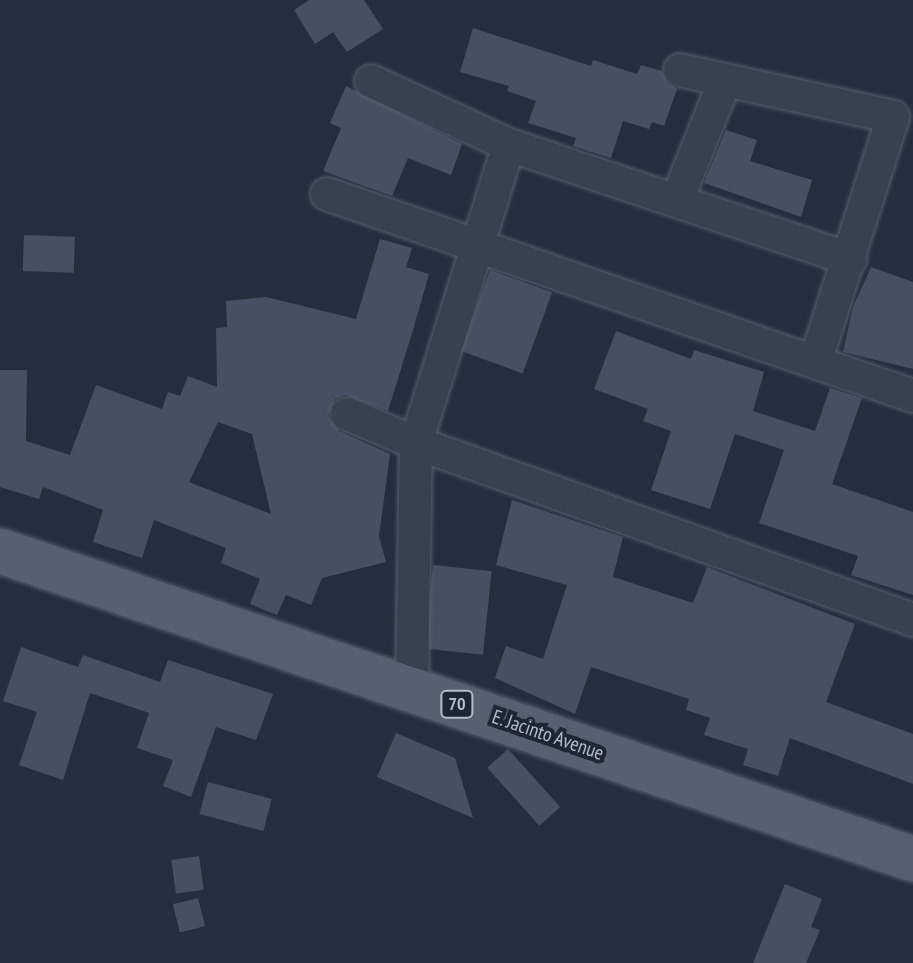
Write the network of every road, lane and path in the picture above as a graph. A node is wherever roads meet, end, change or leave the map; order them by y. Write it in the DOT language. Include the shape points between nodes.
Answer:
graph roads {
  1 [pos="680,70"];
  2 [pos="371,81"];
  3 [pos="724,83"];
  4 [pos="509,145"];
  5 [pos="327,194"];
  6 [pos="677,200"];
  7 [pos="480,248"];
  8 [pos="850,259"];
  9 [pos="816,360"];
  10 [pos="913,396"];
  11 [pos="347,414"];
  12 [pos="416,443"];
  13 [pos="0,551"];
  14 [pos="913,620"];
  15 [pos="412,689"];
  16 [pos="913,859"];
  1 -- 3 [label="street"];
  2 -- 4 [label="street"];
  3 -- 6 [label="street"];
  3 -- 8 [label="street" via="893,117"];
  4 -- 6 [label="street"];
  4 -- 7 [label="street"];
  5 -- 7 [label="street"];
  6 -- 8 [label="street"];
  7 -- 9 [label="street"];
  7 -- 12 [label="street"];
  8 -- 9 [label="street"];
  9 -- 10 [label="street"];
  11 -- 12 [label="street"];
  12 -- 14 [label="street"];
  12 -- 15 [label="street"];
  13 -- 15 [label="main road, E. Jacinto Avenue / 70"];
  15 -- 16 [label="main road, E. Jacinto Avenue / 70"];
}
